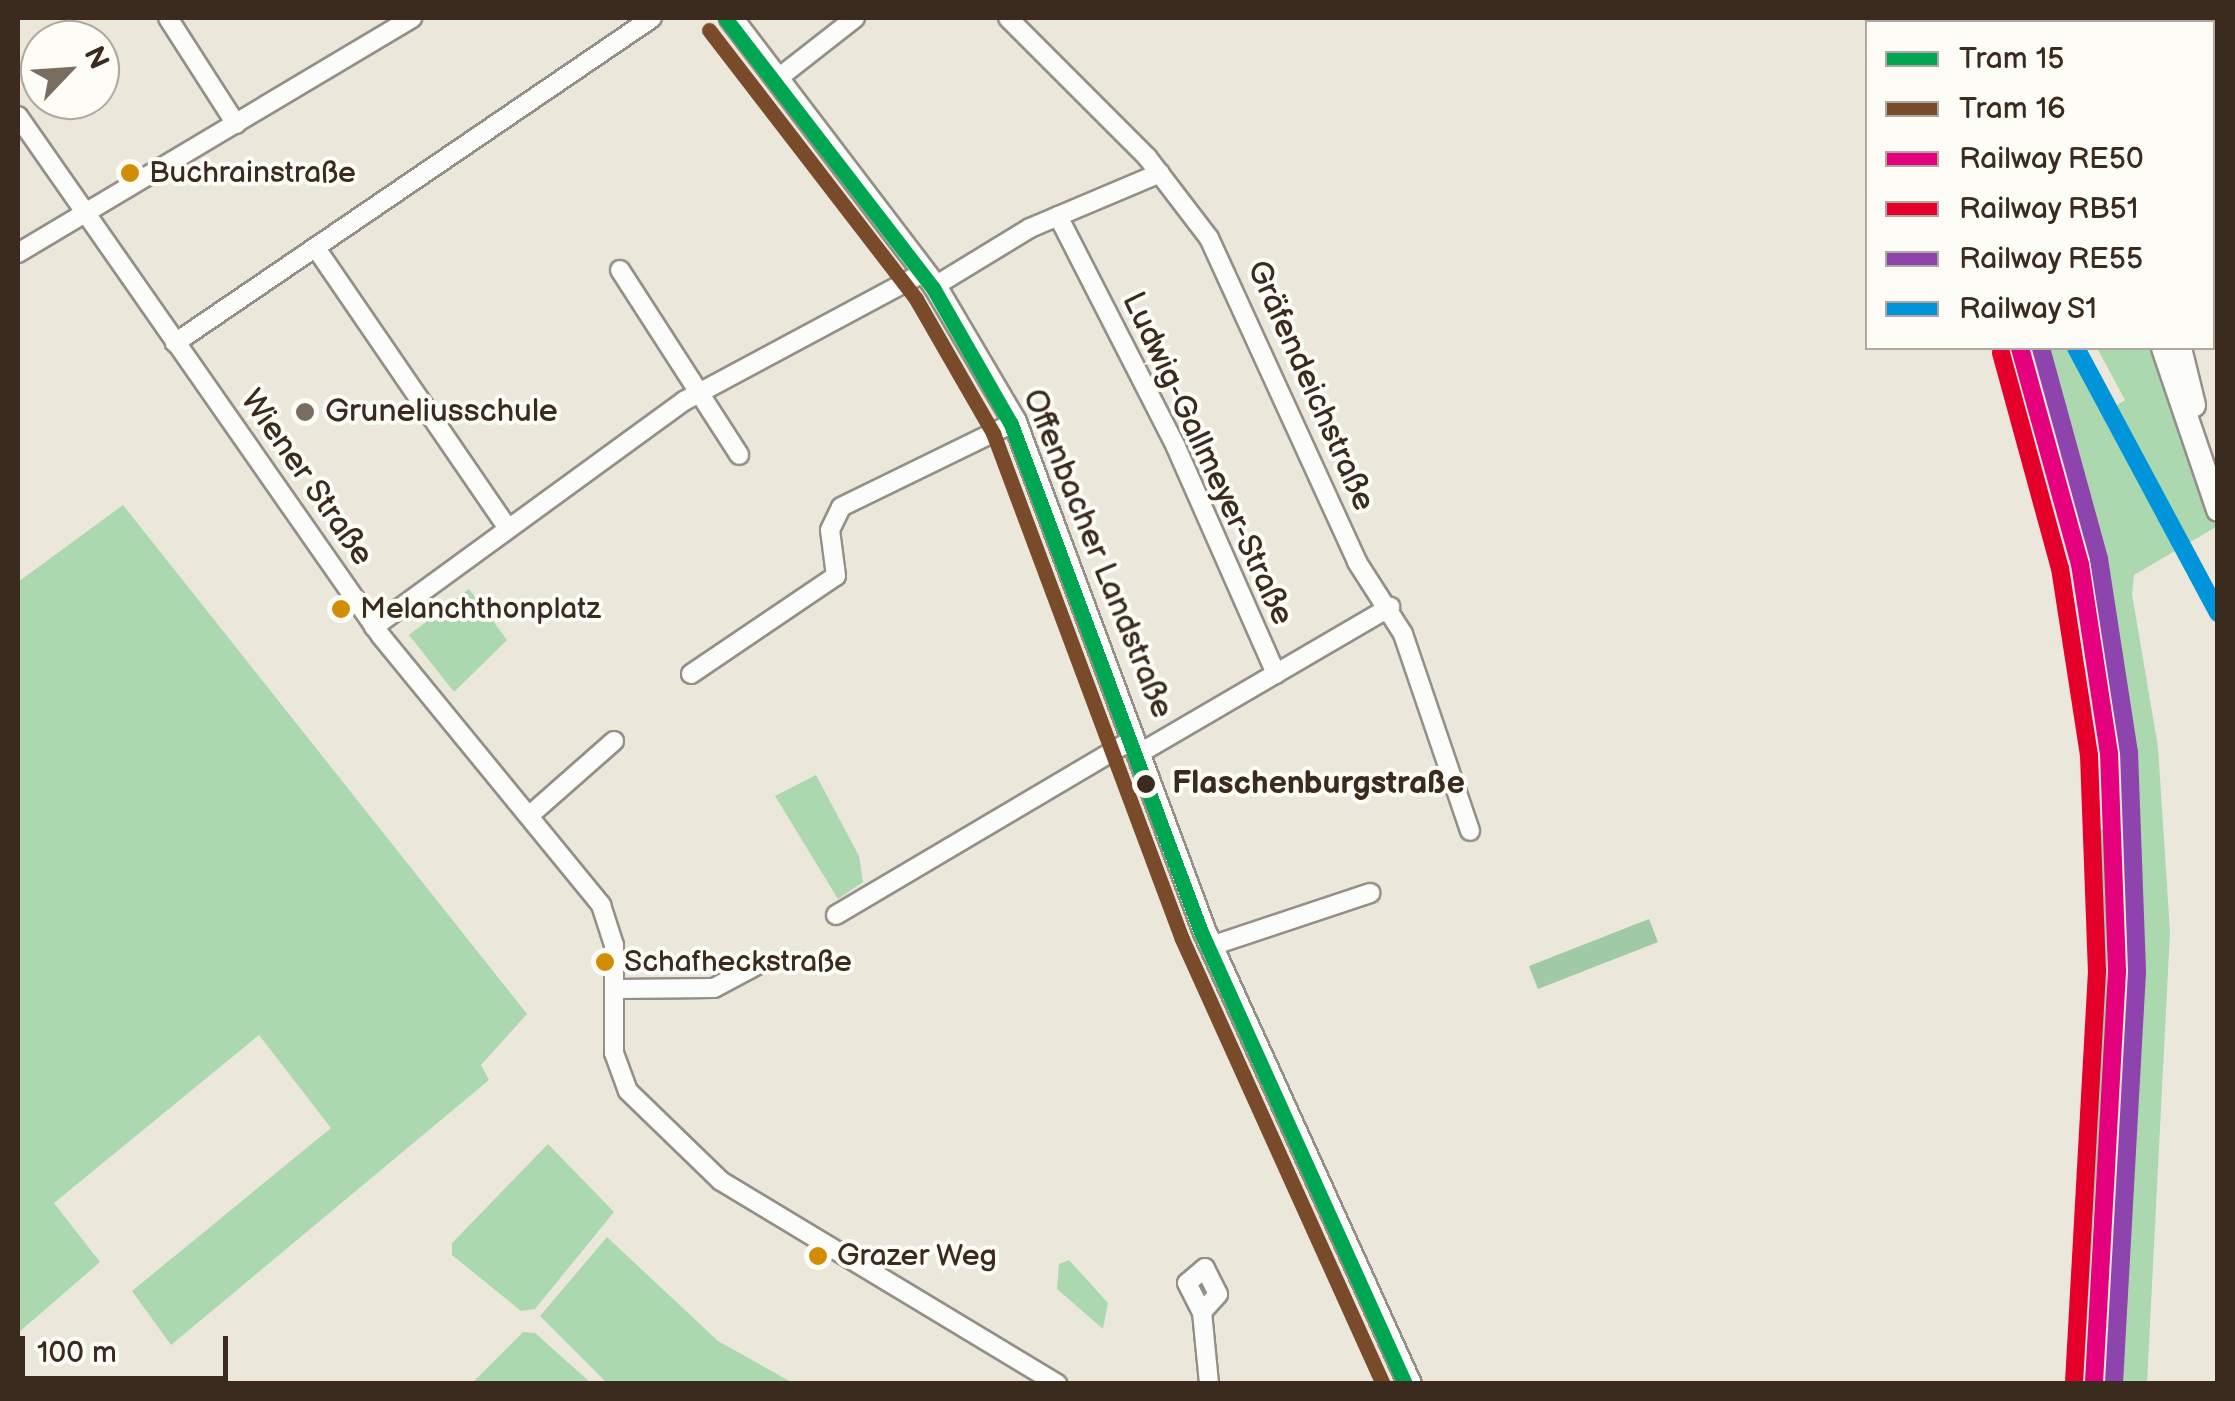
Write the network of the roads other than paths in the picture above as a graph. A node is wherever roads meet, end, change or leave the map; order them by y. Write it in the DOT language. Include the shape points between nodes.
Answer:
graph roads {
  1 [pos="168,18"];
  2 [pos="412,18"];
  3 [pos="652,18"];
  4 [pos="731,18"];
  5 [pos="855,18"];
  6 [pos="1008,18"];
  7 [pos="777,79"];
  8 [pos="18,116"];
  9 [pos="236,124"];
  10 [pos="1160,174"];
  11 [pos="84,212"];
  12 [pos="1058,216"];
  13 [pos="318,251"];
  14 [pos="18,252"];
  15 [pos="620,270"];
  16 [pos="930,279"];
  17 [pos="175,343"];
  18 [pos="2164,350"];
  19 [pos="2181,350"];
  20 [pos="704,394"];
  21 [pos="1015,422"];
  22 [pos="738,455"];
  23 [pos="2218,470"];
  24 [pos="2218,510"];
  25 [pos="508,528"];
  26 [pos="1390,606"];
  27 [pos="374,626"];
  28 [pos="691,674"];
  29 [pos="1276,674"];
  30 [pos="614,740"];
  31 [pos="1138,745"];
  32 [pos="530,815"];
  33 [pos="1470,831"];
  34 [pos="1370,894"];
  35 [pos="836,915"];
  36 [pos="1211,946"];
  37 [pos="759,964"];
  38 [pos="616,989"];
  39 [pos="1202,1312"];
  40 [pos="1057,1384"];
  41 [pos="1208,1384"];
  42 [pos="1410,1384"];
  1 -- 9 [label="street"];
  2 -- 9 [label="street"];
  3 -- 13 [label="street"];
  4 -- 7 [label="main road, Offenbacher Landstraße"];
  5 -- 7 [label="street"];
  6 -- 10 [label="street, Gräfendeichstraße"];
  7 -- 16 [label="main road, Offenbacher Landstraße"];
  8 -- 11 [label="street, Wiener Straße"];
  9 -- 11 [label="street"];
  10 -- 12 [label="street"];
  10 -- 26 [label="street, Gräfendeichstraße" via="1209,238 1357,562"];
  11 -- 14 [label="street"];
  11 -- 17 [label="street, Wiener Straße"];
  12 -- 16 [label="street"];
  12 -- 29 [label="street, Ludwig-Gallmeyer-Straße" via="1176,447"];
  13 -- 17 [label="street"];
  13 -- 25 [label="street"];
  15 -- 20 [label="street"];
  16 -- 20 [label="street"];
  16 -- 21 [label="main road, Offenbacher Landstraße"];
  17 -- 27 [label="street, Wiener Straße"];
  18 -- 24 [label="main road"];
  19 -- 23 [label="main road"];
  20 -- 22 [label="street"];
  20 -- 25 [label="street"];
  21 -- 28 [label="street" via="841,507 830,530 836,576"];
  21 -- 31 [label="main road, Offenbacher Landstraße"];
  25 -- 27 [label="street"];
  26 -- 29 [label="street"];
  26 -- 33 [label="street, Gräfendeichstraße"];
  27 -- 32 [label="street, Wiener Straße"];
  29 -- 31 [label="street"];
  30 -- 32 [label="street"];
  31 -- 35 [label="street"];
  31 -- 36 [label="main road, Offenbacher Landstraße"];
  32 -- 38 [label="street, Wiener Straße" via="610,923"];
  34 -- 36 [label="street"];
  36 -- 42 [label="main road, Offenbacher Landstraße"];
  37 -- 38 [label="street" via="714,988"];
  38 -- 40 [label="street, Wiener Straße" via="618,1074 720,1181"];
  39 -- 41 [label="street"];
}
